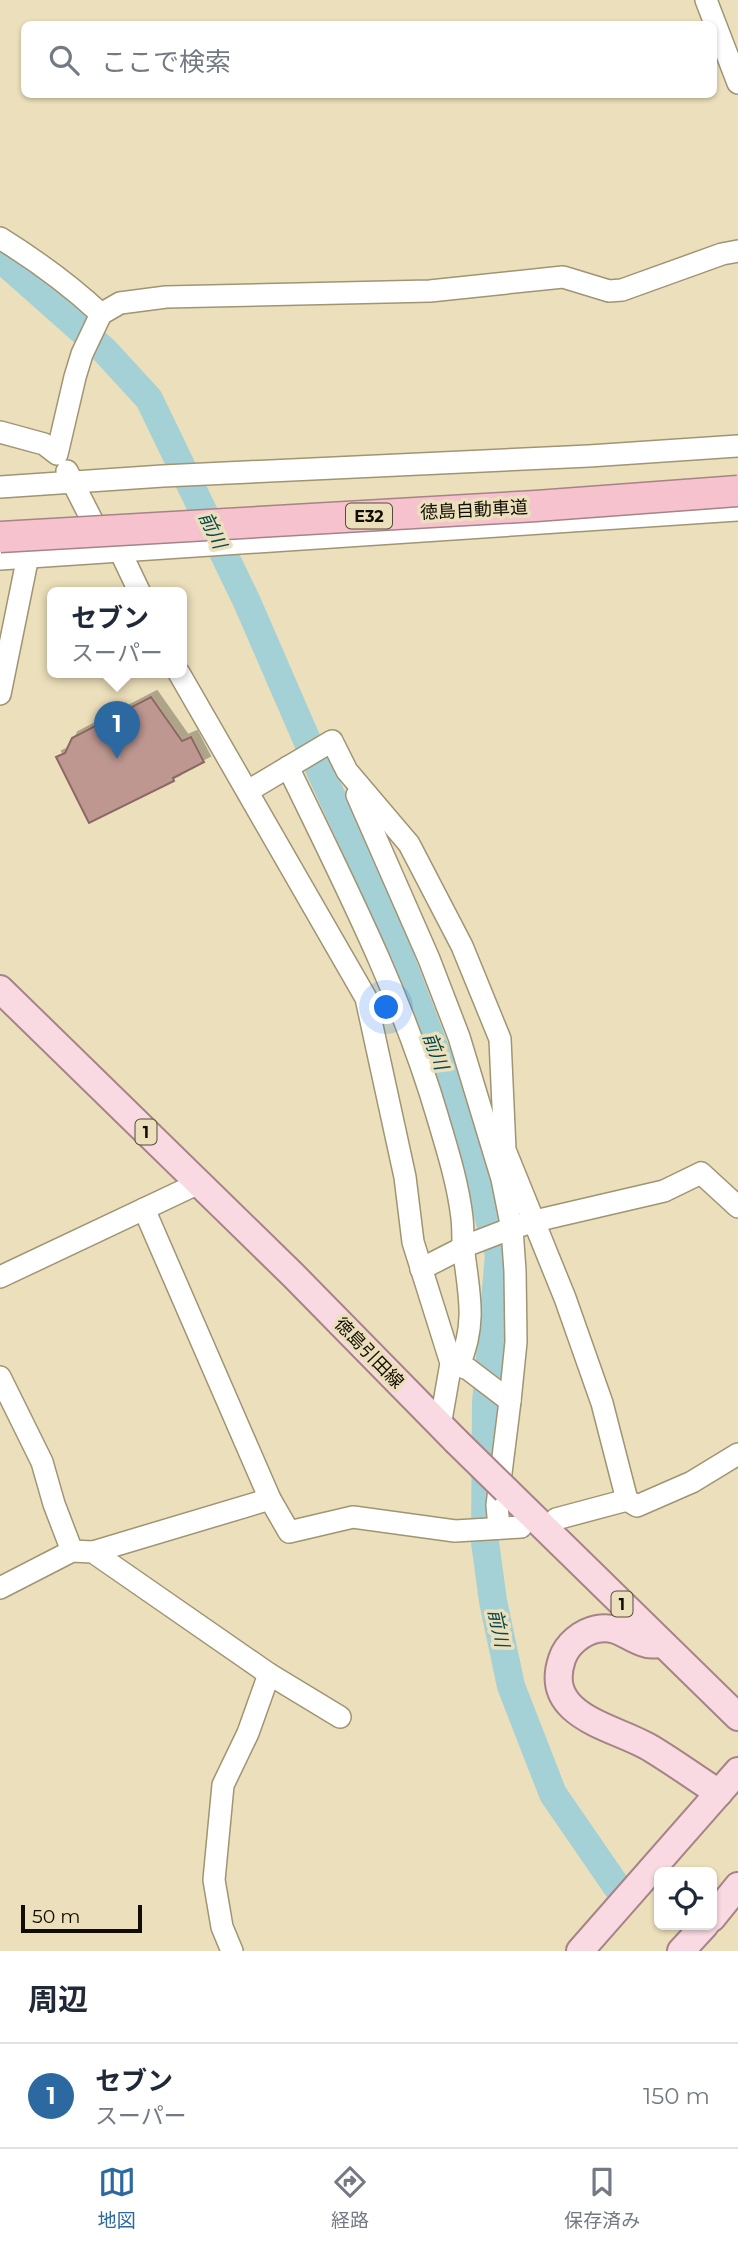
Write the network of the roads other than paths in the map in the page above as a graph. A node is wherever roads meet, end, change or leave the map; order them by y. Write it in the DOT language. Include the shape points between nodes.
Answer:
graph roads {
  1 [pos="706,0"];
  2 [pos="714,21"];
  3 [pos="717,29"];
  4 [pos="738,83"];
  5 [pos="0,238"];
  6 [pos="738,251"];
  7 [pos="100,317"];
  8 [pos="0,432"];
  9 [pos="738,446"];
  10 [pos="57,454"];
  11 [pos="73,482"];
  12 [pos="0,487"];
  13 [pos="738,491"];
  14 [pos="738,510"];
  15 [pos="0,537"];
  16 [pos="114,551"];
  17 [pos="28,556"];
  18 [pos="0,559"];
  19 [pos="136,587"];
  20 [pos="182,678"];
  21 [pos="0,694"];
  22 [pos="291,766"];
  23 [pos="347,771"];
  24 [pos="248,791"];
  25 [pos="0,989"];
  26 [pos="199,1183"];
  27 [pos="738,1207"];
  28 [pos="144,1209"];
  29 [pos="535,1221"];
  30 [pos="509,1230"];
  31 [pos="466,1246"];
  32 [pos="421,1269"];
  33 [pos="0,1277"];
  34 [pos="459,1366"];
  35 [pos="0,1377"];
  36 [pos="507,1399"];
  37 [pos="448,1433"];
  38 [pos="738,1454"];
  39 [pos="270,1499"];
  40 [pos="627,1500"];
  41 [pos="556,1519"];
  42 [pos="522,1527"];
  43 [pos="497,1528"];
  44 [pos="72,1551"];
  45 [pos="93,1552"];
  46 [pos="0,1588"];
  47 [pos="663,1644"];
  48 [pos="269,1674"];
  49 [pos="340,1717"];
  50 [pos="738,1717"];
  51 [pos="738,1771"];
  52 [pos="719,1793"];
  53 [pos="738,1886"];
  54 [pos="717,1912"];
  55 [pos="700,1930"];
  56 [pos="232,1951"];
  57 [pos="580,1951"];
  58 [pos="681,1951"];
  1 -- 2 [label="street"];
  3 -- 4 [label="street"];
  5 -- 7 [label="street" via="76,290"];
  6 -- 7 [label="street" via="622,290 609,291 563,277 430,291 157,297 120,303"];
  7 -- 10 [label="street" via="82,354"];
  8 -- 10 [label="street" via="44,444"];
  9 -- 11 [label="street"];
  10 -- 11 [label="street"];
  11 -- 12 [label="street"];
  11 -- 16 [label="street"];
  13 -- 15 [label="highway, 徳島自動車道 / E32, bridge"];
  14 -- 16 [label="street"];
  16 -- 17 [label="street"];
  16 -- 19 [label="street"];
  17 -- 18 [label="street"];
  17 -- 21 [label="street"];
  20 -- 24 [label="street"];
  22 -- 23 [label="street" via="330,742"];
  22 -- 24 [label="street"];
  22 -- 31 [label="street" via="404,1018 451,1163"];
  23 -- 29 [label="street" via="409,844 462,946 500,1039 505,1150"];
  23 -- 30 [label="street" via="458,1037 499,1167"];
  24 -- 32 [label="street" via="366,998"];
  25 -- 26 [label="main road, 徳島引田線 / 1"];
  26 -- 28 [label="street"];
  26 -- 37 [label="main road, 徳島引田線 / 1"];
  27 -- 29 [label="street" via="701,1173 664,1191"];
  28 -- 33 [label="street"];
  28 -- 39 [label="street"];
  29 -- 30 [label="street"];
  29 -- 40 [label="street" via="602,1403"];
  30 -- 31 [label="street"];
  30 -- 36 [label="street" via="516,1342"];
  31 -- 32 [label="street"];
  31 -- 34 [label="street" via="471,1312"];
  32 -- 34 [label="street"];
  34 -- 36 [label="street"];
  34 -- 37 [label="street"];
  35 -- 44 [label="street" via="42,1462"];
  36 -- 43 [label="street"];
  37 -- 47 [label="main road, 徳島引田線 / 1, bridge"];
  38 -- 40 [label="street" via="692,1482 637,1506"];
  39 -- 43 [label="street" via="289,1532 353,1517 456,1531"];
  39 -- 45 [label="street"];
  40 -- 41 [label="street"];
  42 -- 43 [label="street"];
  44 -- 45 [label="street"];
  44 -- 46 [label="street"];
  45 -- 48 [label="street"];
  47 -- 50 [label="main road, 徳島引田線 / 1"];
  47 -- 52 [label="main road" via="647,1644 615,1629 596,1629 565,1650 558,1685 565,1699 588,1721 650,1748"];
  48 -- 49 [label="street"];
  48 -- 56 [label="street" via="223,1785 214,1880 222,1927"];
  51 -- 52 [label="main road"];
  52 -- 57 [label="main road"];
  53 -- 54 [label="main road"];
  55 -- 58 [label="main road"];
}
